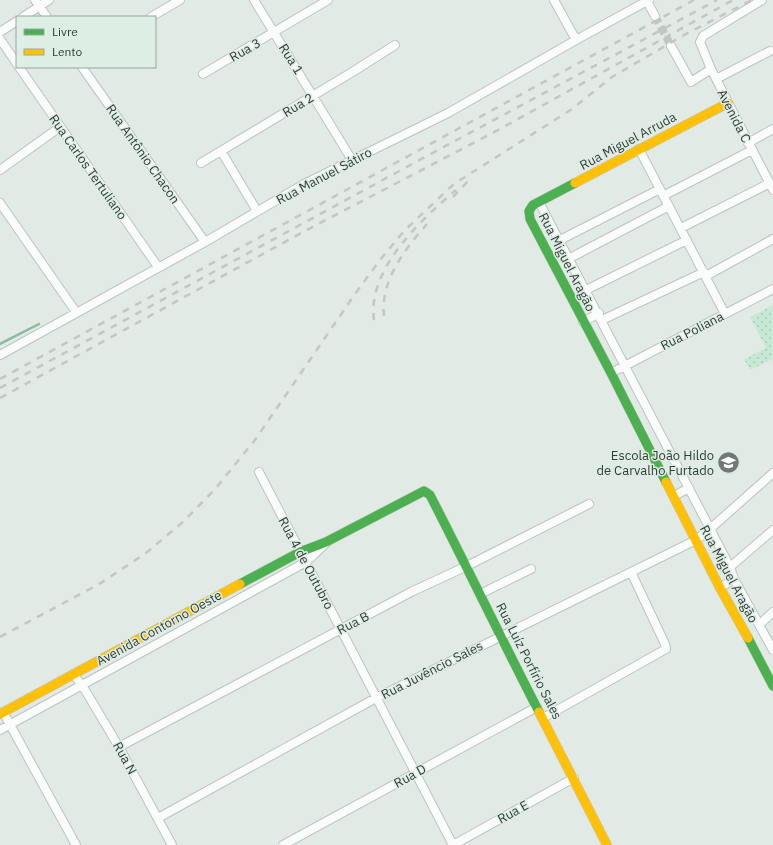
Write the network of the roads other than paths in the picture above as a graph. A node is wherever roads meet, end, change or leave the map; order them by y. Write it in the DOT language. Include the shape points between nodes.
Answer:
graph roads {
  1 [pos="49,0"];
  2 [pos="180,0"];
  3 [pos="254,0"];
  4 [pos="328,0"];
  5 [pos="554,0"];
  6 [pos="762,0"];
  7 [pos="648,1"];
  8 [pos="37,3"];
  9 [pos="24,16"];
  10 [pos="46,16"];
  11 [pos="153,16"];
  12 [pos="655,16"];
  13 [pos="16,22"];
  14 [pos="0,32"];
  15 [pos="274,33"];
  16 [pos="0,39"];
  17 [pos="576,40"];
  18 [pos="395,45"];
  19 [pos="671,46"];
  20 [pos="770,51"];
  21 [pos="16,63"];
  22 [pos="20,68"];
  23 [pos="83,68"];
  24 [pos="711,69"];
  25 [pos="203,74"];
  26 [pos="716,79"];
  27 [pos="313,96"];
  28 [pos="728,103"];
  29 [pos="60,127"];
  30 [pos="773,129"];
  31 [pos="750,146"];
  32 [pos="639,149"];
  33 [pos="221,151"];
  34 [pos="352,160"];
  35 [pos="200,163"];
  36 [pos="0,170"];
  37 [pos="771,187"];
  38 [pos="662,193"];
  39 [pos="539,202"];
  40 [pos="0,203"];
  41 [pos="669,206"];
  42 [pos="257,211"];
  43 [pos="681,228"];
  44 [pos="773,239"];
  45 [pos="560,240"];
  46 [pos="687,240"];
  47 [pos="205,242"];
  48 [pos="570,258"];
  49 [pos="158,267"];
  50 [pos="705,274"];
  51 [pos="773,289"];
  52 [pos="586,290"];
  53 [pos="76,312"];
  54 [pos="725,314"];
  55 [pos="600,317"];
  56 [pos="583,322"];
  57 [pos="0,355"];
  58 [pos="625,366"];
  59 [pos="611,373"];
  60 [pos="259,472"];
  61 [pos="773,473"];
  62 [pos="689,488"];
  63 [pos="424,491"];
  64 [pos="674,496"];
  65 [pos="589,504"];
  66 [pos="710,529"];
  67 [pos="773,530"];
  68 [pos="696,540"];
  69 [pos="326,542"];
  70 [pos="300,552"];
  71 [pos="306,562"];
  72 [pos="467,566"];
  73 [pos="730,567"];
  74 [pos="531,570"];
  75 [pos="631,572"];
  76 [pos="734,579"];
  77 [pos="720,588"];
  78 [pos="480,594"];
  79 [pos="197,607"];
  80 [pos="773,612"];
  81 [pos="203,619"];
  82 [pos="760,624"];
  83 [pos="341,629"];
  84 [pos="500,636"];
  85 [pos="773,648"];
  86 [pos="757,654"];
  87 [pos="73,674"];
  88 [pos="82,685"];
  89 [pos="773,686"];
  90 [pos="376,698"];
  91 [pos="537,707"];
  92 [pos="2,713"];
  93 [pos="543,718"];
  94 [pos="10,725"];
  95 [pos="0,730"];
  96 [pos="119,747"];
  97 [pos="415,773"];
  98 [pos="574,778"];
  99 [pos="158,818"];
  100 [pos="76,845"];
  101 [pos="172,845"];
  102 [pos="283,845"];
  103 [pos="453,845"];
  104 [pos="607,845"];
  1 -- 8 [label="street"];
  2 -- 11 [label="street"];
  3 -- 15 [label="street, Rua 1"];
  4 -- 15 [label="street, Rua 3"];
  5 -- 17 [label="street"];
  6 -- 24 [label="street, Avenida C" via="700,40"];
  7 -- 12 [label="street"];
  7 -- 17 [label="street, Rua Manuel Sátiro"];
  8 -- 9 [label="street"];
  8 -- 10 [label="street"];
  13 -- 14 [label="street"];
  15 -- 25 [label="street, Rua 3"];
  15 -- 27 [label="street, Rua 1"];
  16 -- 21 [label="street"];
  17 -- 34 [label="street, Rua Manuel Sátiro" via="448,113"];
  18 -- 27 [label="street, Rua 2"];
  19 -- 24 [label="street" via="691,82"];
  20 -- 26 [label="street"];
  22 -- 29 [label="street, Rua Carlos Tertuliano"];
  23 -- 47 [label="street, Rua Antônio Chacon"];
  24 -- 26 [label="street, Avenida C"];
  26 -- 28 [label="street, Avenida C"];
  27 -- 33 [label="street, Rua 2"];
  27 -- 34 [label="street, Rua 1"];
  28 -- 31 [label="street, Avenida C"];
  28 -- 32 [label="street, Rua Miguel Arruda"];
  29 -- 36 [label="street"];
  29 -- 49 [label="street, Rua Carlos Tertuliano"];
  30 -- 31 [label="street"];
  31 -- 37 [label="street, Avenida C"];
  31 -- 38 [label="street"];
  32 -- 38 [label="street"];
  32 -- 39 [label="street, Rua Miguel Arruda"];
  33 -- 35 [label="street, Rua 2"];
  33 -- 42 [label="street"];
  34 -- 42 [label="street, Rua Manuel Sátiro"];
  37 -- 43 [label="street"];
  38 -- 41 [label="street"];
  38 -- 45 [label="street"];
  39 -- 45 [label="street, Rua Miguel Aragão"];
  39 -- 56 [label="street, Rua Miguel Aragão" via="529,210 531,222"];
  40 -- 53 [label="street"];
  41 -- 43 [label="street"];
  41 -- 48 [label="street"];
  42 -- 47 [label="street, Rua Manuel Sátiro"];
  43 -- 46 [label="street"];
  44 -- 50 [label="street"];
  45 -- 48 [label="street, Rua Miguel Aragão"];
  46 -- 50 [label="street"];
  46 -- 52 [label="street"];
  47 -- 49 [label="street, Rua Manuel Sátiro"];
  48 -- 52 [label="street, Rua Miguel Aragão"];
  49 -- 53 [label="street, Rua Manuel Sátiro"];
  50 -- 54 [label="street"];
  50 -- 55 [label="street"];
  51 -- 54 [label="street, Rua Poliana"];
  52 -- 55 [label="street, Rua Miguel Aragão"];
  53 -- 57 [label="street, Rua Manuel Sátiro"];
  54 -- 58 [label="street, Rua Poliana"];
  55 -- 56 [label="street"];
  55 -- 58 [label="street, Rua Miguel Aragão"];
  56 -- 59 [label="street, Rua Miguel Aragão"];
  58 -- 59 [label="street, Rua Poliana"];
  58 -- 62 [label="street, Rua Miguel Aragão"];
  59 -- 64 [label="street, Rua Miguel Aragão"];
  60 -- 70 [label="street, Rua 4 de Outubro"];
  61 -- 66 [label="street, Rua Juvêncio Sales"];
  62 -- 64 [label="street"];
  62 -- 66 [label="street, Rua Miguel Aragão"];
  63 -- 69 [label="street, Avenida Contorno Oeste"];
  63 -- 72 [label="street, Rua Luíz Porfírio Sales" via="430,495"];
  64 -- 68 [label="street, Rua Miguel Aragão"];
  65 -- 72 [label="street, Rua B"];
  66 -- 68 [label="street, Rua Juvêncio Sales"];
  66 -- 73 [label="street, Rua Miguel Aragão"];
  67 -- 73 [label="street"];
  68 -- 75 [label="street, Rua Juvêncio Sales"];
  68 -- 77 [label="street, Rua Miguel Aragão"];
  69 -- 70 [label="street, Avenida Contorno Oeste"];
  69 -- 71 [label="street, Avenida Contorno Oeste"];
  70 -- 71 [label="street, Rua 4 de Outubro"];
  70 -- 79 [label="street, Avenida Contorno Oeste"];
  71 -- 81 [label="street, Avenida Contorno Oeste"];
  71 -- 83 [label="street, Rua 4 de Outubro"];
  72 -- 78 [label="street, Rua Luíz Porfírio Sales"];
  72 -- 83 [label="street, Rua B"];
  73 -- 76 [label="street, Rua Miguel Aragão"];
  74 -- 78 [label="street"];
  75 -- 84 [label="street, Rua Juvêncio Sales"];
  75 -- 93 [label="street" via="666,649"];
  76 -- 77 [label="street"];
  76 -- 82 [label="street, Rua Miguel Aragão"];
  77 -- 86 [label="street, Rua Miguel Aragão"];
  78 -- 84 [label="street, Rua Luíz Porfírio Sales"];
  79 -- 81 [label="street"];
  79 -- 87 [label="street, Avenida Contorno Oeste"];
  80 -- 82 [label="street"];
  81 -- 88 [label="street, Avenida Contorno Oeste"];
  82 -- 85 [label="street, Rua Miguel Aragão"];
  83 -- 90 [label="street, Rua 4 de Outubro"];
  83 -- 96 [label="street, Rua B"];
  84 -- 90 [label="street, Rua Juvêncio Sales"];
  84 -- 91 [label="street, Rua Luíz Porfírio Sales"];
  85 -- 86 [label="street"];
  86 -- 89 [label="street, Rua Miguel Aragão"];
  87 -- 88 [label="street, Rua N"];
  87 -- 92 [label="street, Avenida Contorno Oeste"];
  88 -- 94 [label="street, Avenida Contorno Oeste"];
  88 -- 96 [label="street, Rua N"];
  90 -- 97 [label="street, Rua 4 de Outubro"];
  90 -- 99 [label="street, Rua Juvêncio Sales"];
  91 -- 93 [label="street, Rua Luíz Porfírio Sales"];
  91 -- 97 [label="street, Rua D"];
  92 -- 94 [label="street"];
  93 -- 98 [label="street, Rua Luíz Porfírio Sales"];
  94 -- 95 [label="street, Avenida Contorno Oeste"];
  94 -- 100 [label="street"];
  96 -- 99 [label="street, Rua N"];
  97 -- 102 [label="street, Rua D"];
  97 -- 103 [label="street, Rua 4 de Outubro"];
  98 -- 103 [label="street, Rua E"];
  98 -- 104 [label="street, Rua Luíz Porfírio Sales"];
  99 -- 101 [label="street, Rua N"];
}
